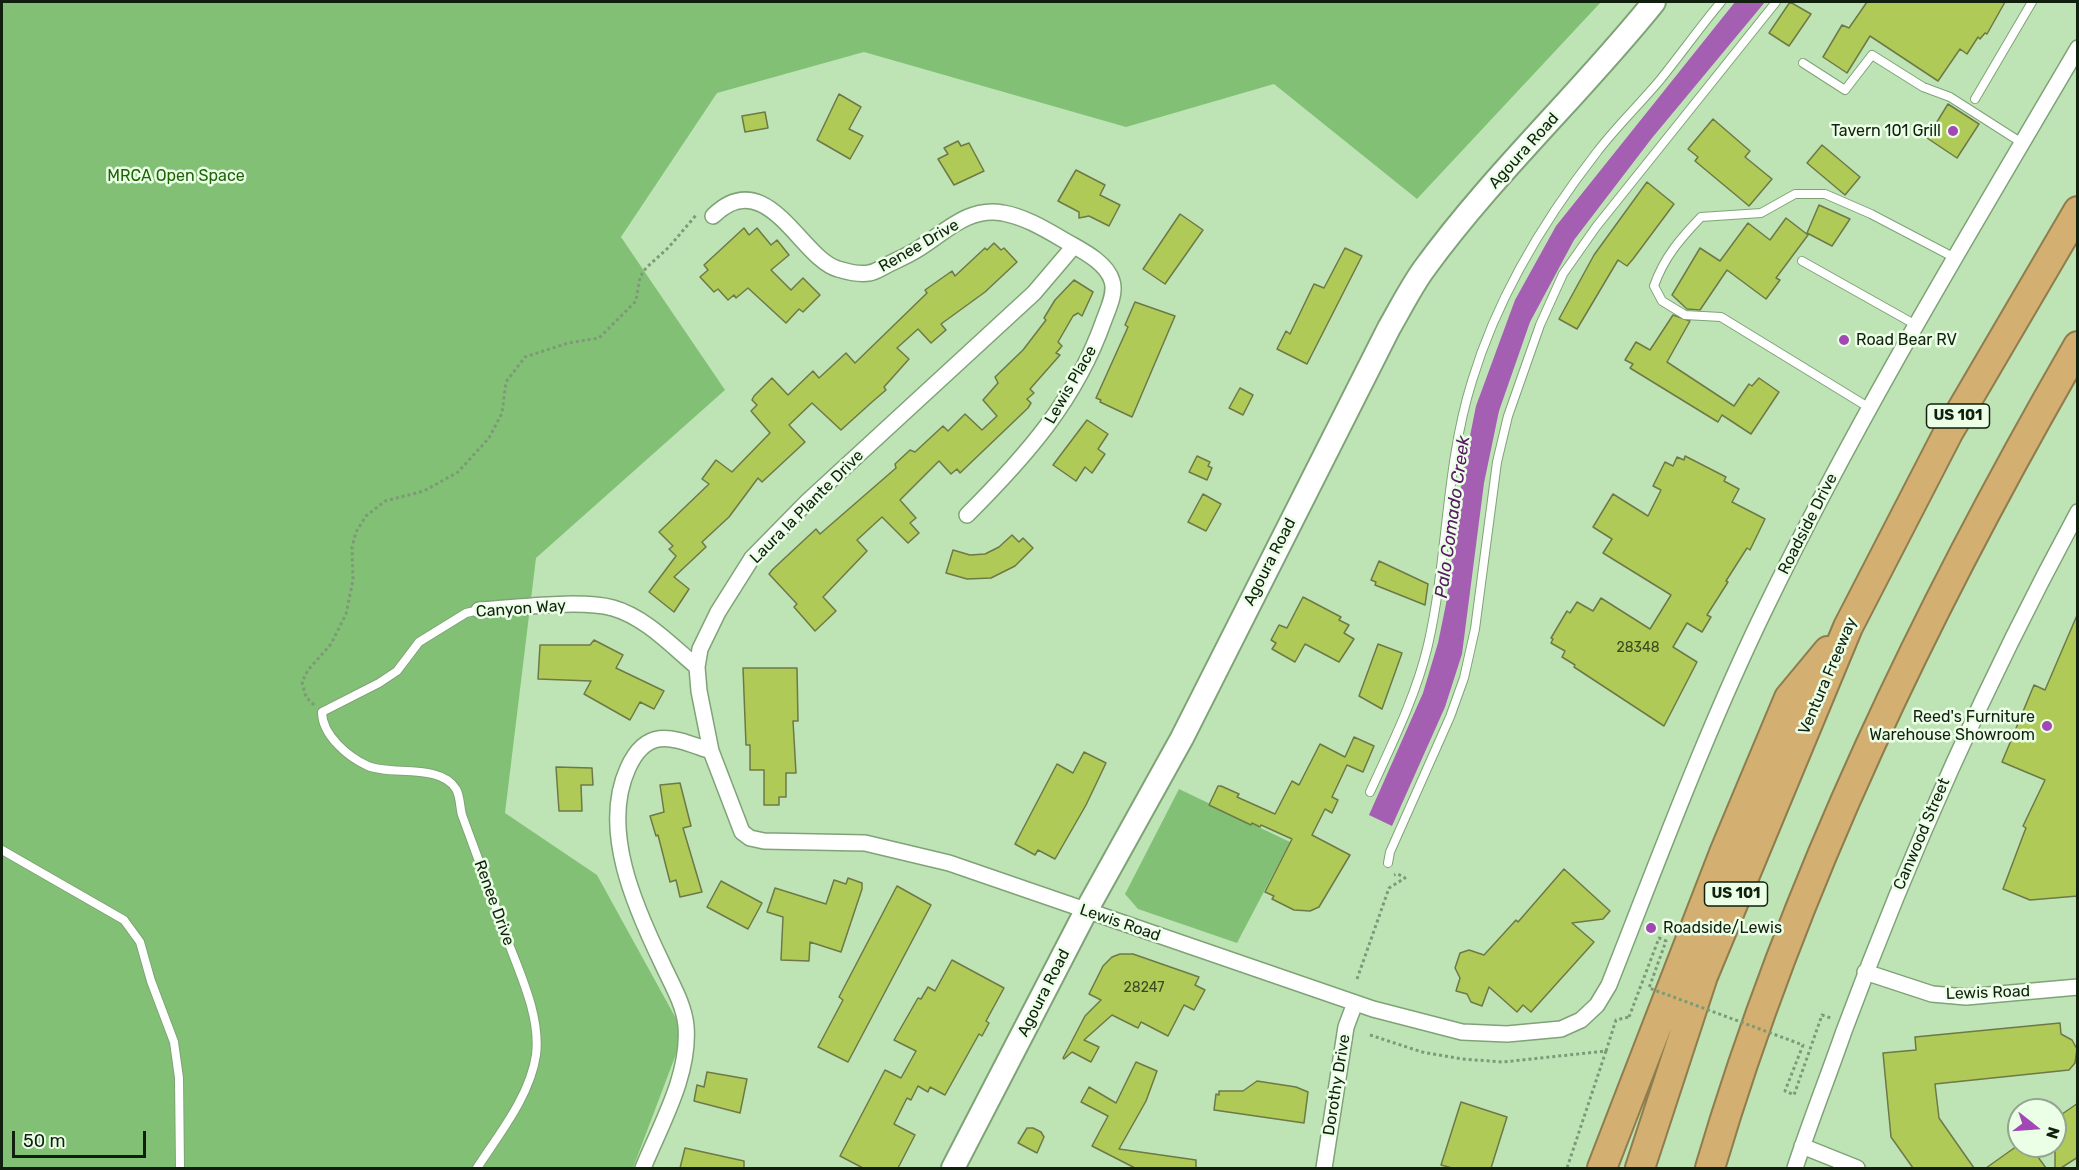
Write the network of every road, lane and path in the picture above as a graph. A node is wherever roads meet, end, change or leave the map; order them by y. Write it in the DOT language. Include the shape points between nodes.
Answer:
graph roads {
  1 [pos="1654,2"];
  2 [pos="1721,2"];
  3 [pos="1776,2"];
  4 [pos="2032,2"];
  5 [pos="2078,48"];
  6 [pos="1803,63"];
  7 [pos="1975,99"];
  8 [pos="2022,143"];
  9 [pos="2078,211"];
  10 [pos="713,216"];
  11 [pos="1074,246"];
  12 [pos="1955,258"];
  13 [pos="1802,261"];
  14 [pos="1916,325"];
  15 [pos="2078,346"];
  16 [pos="1868,407"];
  17 [pos="2078,512"];
  18 [pos="967,515"];
  19 [pos="479,610"];
  20 [pos="1848,627"];
  21 [pos="697,667"];
  22 [pos="322,712"];
  23 [pos="711,751"];
  24 [pos="1370,792"];
  25 [pos="2,850"];
  26 [pos="1388,863"];
  27 [pos="1086,911"];
  28 [pos="1865,972"];
  29 [pos="1357,979"];
  30 [pos="2078,987"];
  31 [pos="1355,1003"];
  32 [pos="1831,1018"];
  33 [pos="1581,1020"];
  34 [pos="1370,1035"];
  35 [pos="1606,1051"];
  36 [pos="1802,1146"];
  37 [pos="180,1168"];
  38 [pos="477,1168"];
  39 [pos="643,1168"];
  40 [pos="953,1168"];
  41 [pos="1324,1168"];
  42 [pos="1567,1168"];
  43 [pos="1602,1168"];
  44 [pos="1640,1168"];
  45 [pos="1710,1168"];
  46 [pos="1795,1168"];
  47 [pos="1857,1168"];
  1 -- 27 [label="main road, Agoura Road" via="1454,229 1422,272 1389,328 1182,738"];
  2 -- 24 [label="lane" via="1564,194 1499,312 1465,406 1450,478 1442,567 1428,646 1416,686"];
  3 -- 26 [label="lane" via="1596,227 1563,274 1540,325 1508,416 1497,462 1475,629 1464,678"];
  4 -- 7 [label="lane"];
  5 -- 8 [label="street, Roadside Drive"];
  6 -- 8 [label="lane" via="1845,90 1872,55 1923,87 1950,97"];
  8 -- 12 [label="street, Roadside Drive"];
  9 -- 20 [label="highway, Ventura Freeway / US 101" via="1948,433"];
  10 -- 11 [label="street, Renee Drive" via="732,203 745,201 764,206 778,214 832,268 850,273 870,273 961,221 987,212 1003,213 1040,226"];
  10 -- 22 [label="path" via="700,212 646,267 636,301 599,338 525,357 506,382 502,413 489,438 458,472 424,491 385,501 366,516 352,547 346,614 331,644 302,682 306,697"];
  11 -- 18 [label="street, Lewis Place" via="1098,263 1113,281 1112,300 1096,343 1048,426 1019,463"];
  11 -- 21 [label="street, Laura la Plante Drive" via="1034,293 808,501 752,558 718,612 700,649"];
  12 -- 14 [label="street, Roadside Drive"];
  12 -- 16 [label="lane" via="1825,194 1795,194 1761,213 1701,217 1661,266 1654,286 1662,301 1685,315 1720,317"];
  13 -- 14 [label="lane"];
  14 -- 16 [label="street, Roadside Drive"];
  15 -- 45 [label="highway" via="2006,470 1924,630 1855,782 1788,938"];
  16 -- 33 [label="street, Roadside Drive" via="1766,607 1697,765 1609,985 1597,1005"];
  17 -- 28 [label="street, Canwood Street" via="1953,760"];
  19 -- 21 [label="street, Canyon Way" via="592,605 615,609 655,632"];
  19 -- 22 [label="lane, Canyon Way" via="466,613 419,642 397,670 379,683"];
  20 -- 43 [label="highway" via="1789,698 1724,853"];
  20 -- 44 [label="highway, Ventura Freeway / US 101" via="1703,976"];
  21 -- 23 [label="street, Laura la Plante Drive"];
  22 -- 38 [label="lane, Renee Drive" via="327,730 338,744 369,766 427,773 444,778 456,789 462,816 526,991 537,1036 530,1079"];
  23 -- 27 [label="street, Lewis Road" via="735,819 750,838 865,843 949,863"];
  23 -- 39 [label="street" via="674,738 650,740 631,762 616,807 639,916 683,1009 687,1028 682,1072"];
  25 -- 37 [label="lane" via="124,920 140,942 174,1042 179,1078"];
  26 -- 29 [label="path" via="1391,877 1398,874 1405,878 1389,888"];
  27 -- 31 [label="street, Lewis Road"];
  27 -- 40 [label="main road, Agoura Road"];
  28 -- 30 [label="street, Lewis Road" via="1932,994 1966,997"];
  28 -- 36 [label="street, Canwood Street"];
  31 -- 33 [label="street, Lewis Road" via="1462,1032 1541,1033"];
  31 -- 41 [label="street, Dorothy Drive" via="1346,1027"];
  32 -- 35 [label="path, bridge" via="1822,1014 1794,1095 1785,1091 1803,1045 1649,988 1666,941 1659,938 1629,1017 1616,1020"];
  34 -- 35 [label="path" via="1422,1052 1503,1062"];
  35 -- 42 [label="path"];
  36 -- 46 [label="street, Canwood Street"];
  36 -- 47 [label="street"];
}
